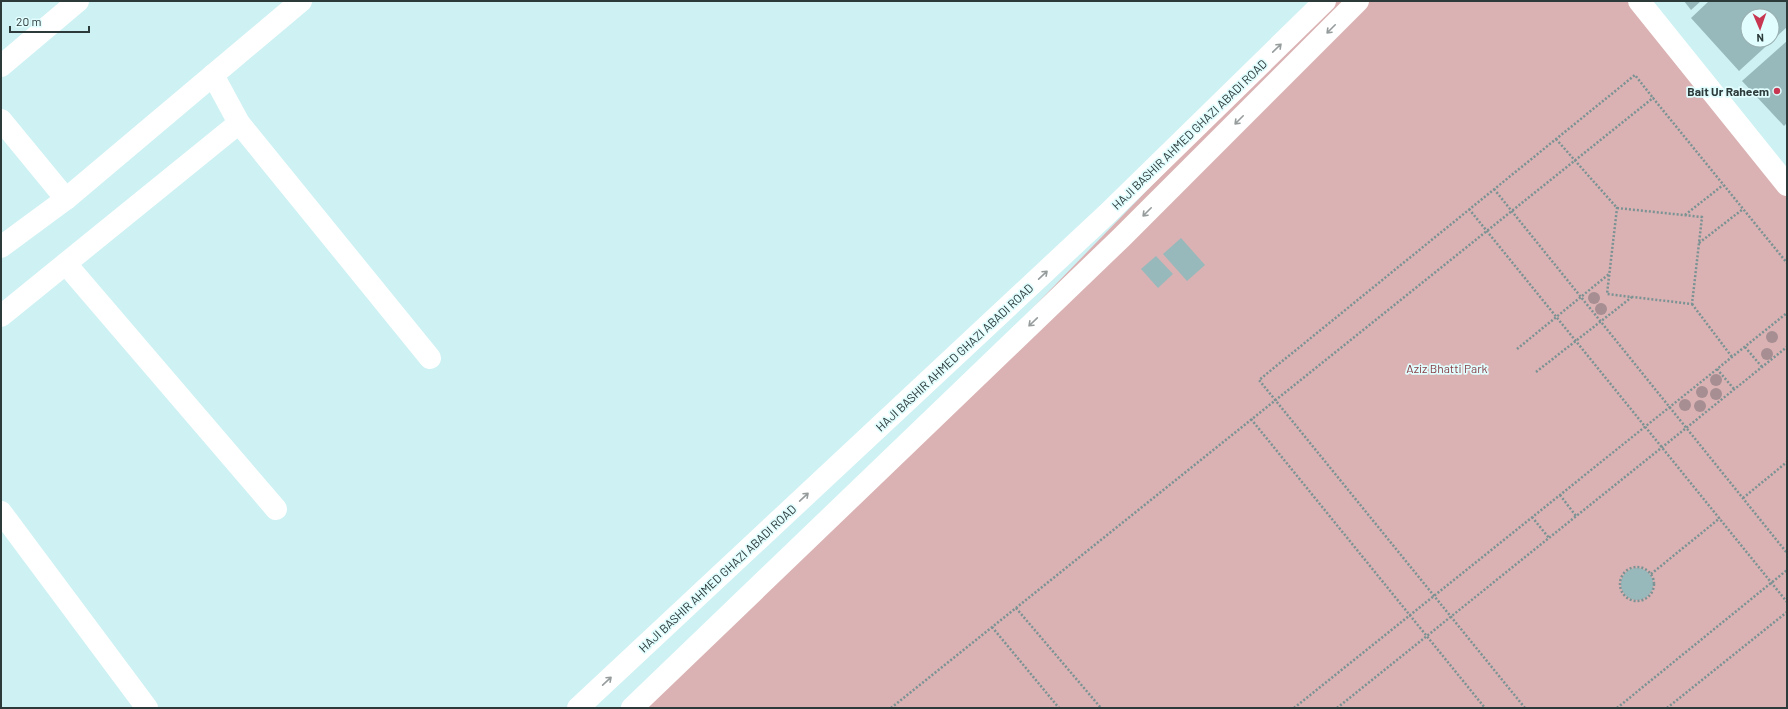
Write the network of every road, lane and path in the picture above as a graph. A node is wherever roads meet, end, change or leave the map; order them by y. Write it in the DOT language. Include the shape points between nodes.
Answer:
graph roads {
  1 [pos="78,1"];
  2 [pos="301,1"];
  3 [pos="1325,1"];
  4 [pos="1358,1"];
  5 [pos="1639,1"];
  6 [pos="1,66"];
  7 [pos="212,75"];
  8 [pos="1653,98"];
  9 [pos="1,120"];
  10 [pos="239,123"];
  11 [pos="1556,139"];
  12 [pos="1574,161"];
  13 [pos="1723,185"];
  14 [pos="1787,185"];
  15 [pos="1494,189"];
  16 [pos="66,199"];
  17 [pos="1617,208"];
  18 [pos="1470,209"];
  19 [pos="1743,209"];
  20 [pos="1512,211"];
  21 [pos="1684,215"];
  22 [pos="1487,230"];
  23 [pos="1699,244"];
  24 [pos="1,247"];
  25 [pos="1787,263"];
  26 [pos="66,264"];
  27 [pos="1609,274"];
  28 [pos="1581,297"];
  29 [pos="1632,297"];
  30 [pos="1692,304"];
  31 [pos="1787,313"];
  32 [pos="1,316"];
  33 [pos="1557,317"];
  34 [pos="1601,322"];
  35 [pos="1745,347"];
  36 [pos="1787,347"];
  37 [pos="1517,349"];
  38 [pos="1732,357"];
  39 [pos="430,358"];
  40 [pos="1762,367"];
  41 [pos="1718,368"];
  42 [pos="1536,372"];
  43 [pos="1734,389"];
  44 [pos="1275,400"];
  45 [pos="1670,407"];
  46 [pos="1251,419"];
  47 [pos="1645,426"];
  48 [pos="1687,428"];
  49 [pos="1662,448"];
  50 [pos="1787,462"];
  51 [pos="1560,495"];
  52 [pos="1743,498"];
  53 [pos="276,508"];
  54 [pos="1,512"];
  55 [pos="1576,516"];
  56 [pos="1532,517"];
  57 [pos="1720,518"];
  58 [pos="1549,538"];
  59 [pos="1787,553"];
  60 [pos="1787,570"];
  61 [pos="1651,574"];
  62 [pos="1772,583"];
  63 [pos="1434,596"];
  64 [pos="1787,602"];
  65 [pos="1016,608"];
  66 [pos="1787,612"];
  67 [pos="1410,616"];
  68 [pos="1451,617"];
  69 [pos="992,627"];
  70 [pos="1426,636"];
  71 [pos="147,708"];
  72 [pos="578,708"];
  73 [pos="632,708"];
  74 [pos="891,708"];
  75 [pos="1059,708"];
  76 [pos="1101,708"];
  77 [pos="1294,708"];
  78 [pos="1337,708"];
  79 [pos="1484,708"];
  80 [pos="1525,708"];
  81 [pos="1617,708"];
  82 [pos="1668,708"];
  1 -- 6 [label="street"];
  2 -- 7 [label="street"];
  72 -- 3 [label="street, HAJI BASHIR AHMED GHAZI ABADI ROAD, one-way" via="1107,214"];
  4 -- 73 [label="street, HAJI BASHIR AHMED GHAZI ABADI ROAD, one-way" via="1121,238"];
  5 -- 14 [label="street"];
  7 -- 10 [label="street"];
  7 -- 16 [label="street"];
  8 -- 11 [label="path" via="1635,75"];
  8 -- 12 [label="path"];
  8 -- 13 [label="path"];
  9 -- 16 [label="street"];
  10 -- 26 [label="street"];
  10 -- 39 [label="street"];
  11 -- 12 [label="path"];
  11 -- 15 [label="path"];
  12 -- 17 [label="path"];
  12 -- 20 [label="path"];
  13 -- 19 [label="path"];
  13 -- 21 [label="path"];
  15 -- 18 [label="path"];
  15 -- 20 [label="path"];
  16 -- 24 [label="street"];
  17 -- 21 [label="path"];
  17 -- 27 [label="path"];
  18 -- 22 [label="path"];
  18 -- 44 [label="path" via="1259,380"];
  19 -- 23 [label="path"];
  19 -- 25 [label="path"];
  20 -- 22 [label="path"];
  20 -- 28 [label="path"];
  21 -- 23 [label="path" via="1702,217"];
  22 -- 33 [label="path"];
  22 -- 44 [label="path"];
  23 -- 30 [label="path"];
  26 -- 32 [label="street"];
  26 -- 53 [label="street"];
  27 -- 28 [label="path"];
  27 -- 29 [label="path" via="1607,294"];
  28 -- 33 [label="path"];
  28 -- 34 [label="path"];
  29 -- 30 [label="path"];
  29 -- 34 [label="path"];
  30 -- 38 [label="path"];
  31 -- 35 [label="path"];
  33 -- 37 [label="path"];
  33 -- 47 [label="path"];
  34 -- 42 [label="path"];
  34 -- 45 [label="path"];
  35 -- 38 [label="path"];
  35 -- 40 [label="path"];
  36 -- 40 [label="path"];
  38 -- 41 [label="path"];
  40 -- 43 [label="path"];
  41 -- 43 [label="path"];
  41 -- 45 [label="path"];
  43 -- 48 [label="path"];
  44 -- 46 [label="path"];
  44 -- 63 [label="path"];
  45 -- 47 [label="path"];
  45 -- 48 [label="path"];
  46 -- 65 [label="path"];
  46 -- 67 [label="path"];
  47 -- 49 [label="path"];
  47 -- 51 [label="path"];
  48 -- 49 [label="path"];
  48 -- 52 [label="path"];
  49 -- 55 [label="path"];
  49 -- 57 [label="path"];
  50 -- 52 [label="path"];
  51 -- 55 [label="path"];
  51 -- 56 [label="path"];
  52 -- 59 [label="path"];
  54 -- 71 [label="street"];
  55 -- 58 [label="path"];
  56 -- 58 [label="path"];
  56 -- 63 [label="path"];
  57 -- 61 [label="path"];
  57 -- 62 [label="path"];
  58 -- 68 [label="path"];
  60 -- 62 [label="path"];
  61 -- 61 [label="path" via="1655,582 1647,598 1631,600 1620,589 1620,578 1627,569 1638,566"];
  62 -- 64 [label="path"];
  62 -- 81 [label="path"];
  63 -- 67 [label="path"];
  63 -- 68 [label="path"];
  65 -- 69 [label="path"];
  65 -- 76 [label="path"];
  66 -- 82 [label="path"];
  67 -- 70 [label="path"];
  67 -- 77 [label="path"];
  68 -- 70 [label="path"];
  68 -- 80 [label="path"];
  69 -- 74 [label="path"];
  69 -- 75 [label="path"];
  70 -- 78 [label="path"];
  70 -- 79 [label="path"];
}
